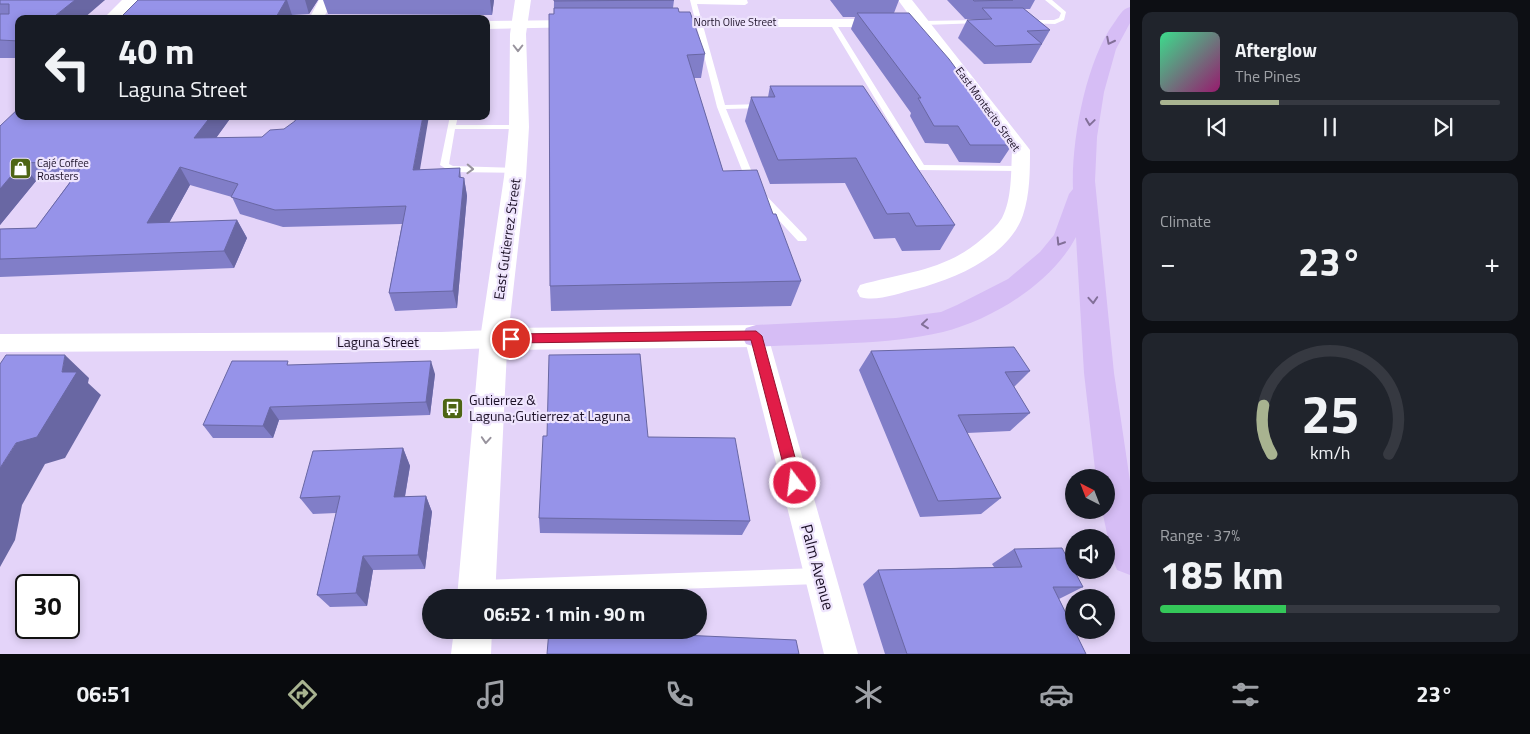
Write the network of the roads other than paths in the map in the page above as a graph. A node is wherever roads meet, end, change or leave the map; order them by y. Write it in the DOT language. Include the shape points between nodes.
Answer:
graph roads {
  1 [pos="131,0"];
  2 [pos="326,0"];
  3 [pos="523,0"];
  4 [pos="744,0"];
  5 [pos="905,0"];
  6 [pos="693,1"];
  7 [pos="1054,2"];
  8 [pos="1130,12"];
  9 [pos="115,15"];
  10 [pos="318,15"];
  11 [pos="698,22"];
  12 [pos="832,22"];
  13 [pos="924,22"];
  14 [pos="984,22"];
  15 [pos="1013,22"];
  16 [pos="651,23"];
  17 [pos="594,24"];
  18 [pos="490,25"];
  19 [pos="520,25"];
  20 [pos="721,106"];
  21 [pos="769,106"];
  22 [pos="874,106"];
  23 [pos="883,106"];
  24 [pos="453,120"];
  25 [pos="452,127"];
  26 [pos="519,127"];
  27 [pos="1021,169"];
  28 [pos="516,171"];
  29 [pos="1084,181"];
  30 [pos="802,239"];
  31 [pos="868,290"];
  32 [pos="756,336"];
  33 [pos="494,339"];
  34 [pos="0,344"];
  35 [pos="1130,556"];
  36 [pos="820,576"];
  37 [pos="477,589"];
  38 [pos="558,589"];
  39 [pos="472,639"];
  40 [pos="471,654"];
  41 [pos="841,654"];
  1 -- 9 [label="street"];
  2 -- 10 [label="street"];
  3 -- 19 [label="street, East Gutierrez Street"];
  4 -- 6 [label="lane"];
  5 -- 13 [label="street, East Montecito Street"];
  6 -- 11 [label="lane"];
  7 -- 15 [label="lane" via="1064,13 1062,19 1055,22"];
  8 -- 29 [label="highway, one-way" via="1108,45 1094,97"];
  11 -- 12 [label="street, North Olive Street"];
  11 -- 16 [label="street, North Olive Street"];
  11 -- 20 [label="lane"];
  12 -- 13 [label="street, North Olive Street"];
  12 -- 23 [label="lane"];
  13 -- 14 [label="lane"];
  13 -- 27 [label="street, East Montecito Street" via="1021,150"];
  17 -- 19 [label="street"];
  18 -- 19 [label="street"];
  19 -- 26 [label="street, East Gutierrez Street, one-way"];
  20 -- 21 [label="lane"];
  20 -- 30 [label="lane" via="754,188"];
  22 -- 23 [label="lane"];
  23 -- 27 [label="lane" via="921,168"];
  24 -- 25 [label="lane"];
  25 -- 26 [label="lane"];
  25 -- 28 [label="lane, one-way" via="444,165 451,169"];
  26 -- 28 [label="street, East Gutierrez Street"];
  27 -- 31 [label="street, East Montecito Street" via="1012,215 988,246 968,261 936,276"];
  28 -- 33 [label="street, East Gutierrez Street"];
  29 -- 32 [label="highway, one-way" via="1070,225 1059,246 1034,273 990,302 944,322"];
  29 -- 35 [label="highway, one-way" via="1099,373 1115,493"];
  32 -- 33 [label="street, Laguna Street"];
  32 -- 36 [label="street, Palm Avenue"];
  33 -- 34 [label="street, Laguna Street"];
  33 -- 37 [label="street, East Gutierrez Street, one-way"];
  36 -- 38 [label="lane"];
  36 -- 41 [label="street, Palm Avenue"];
  39 -- 40 [label="street"];
}
